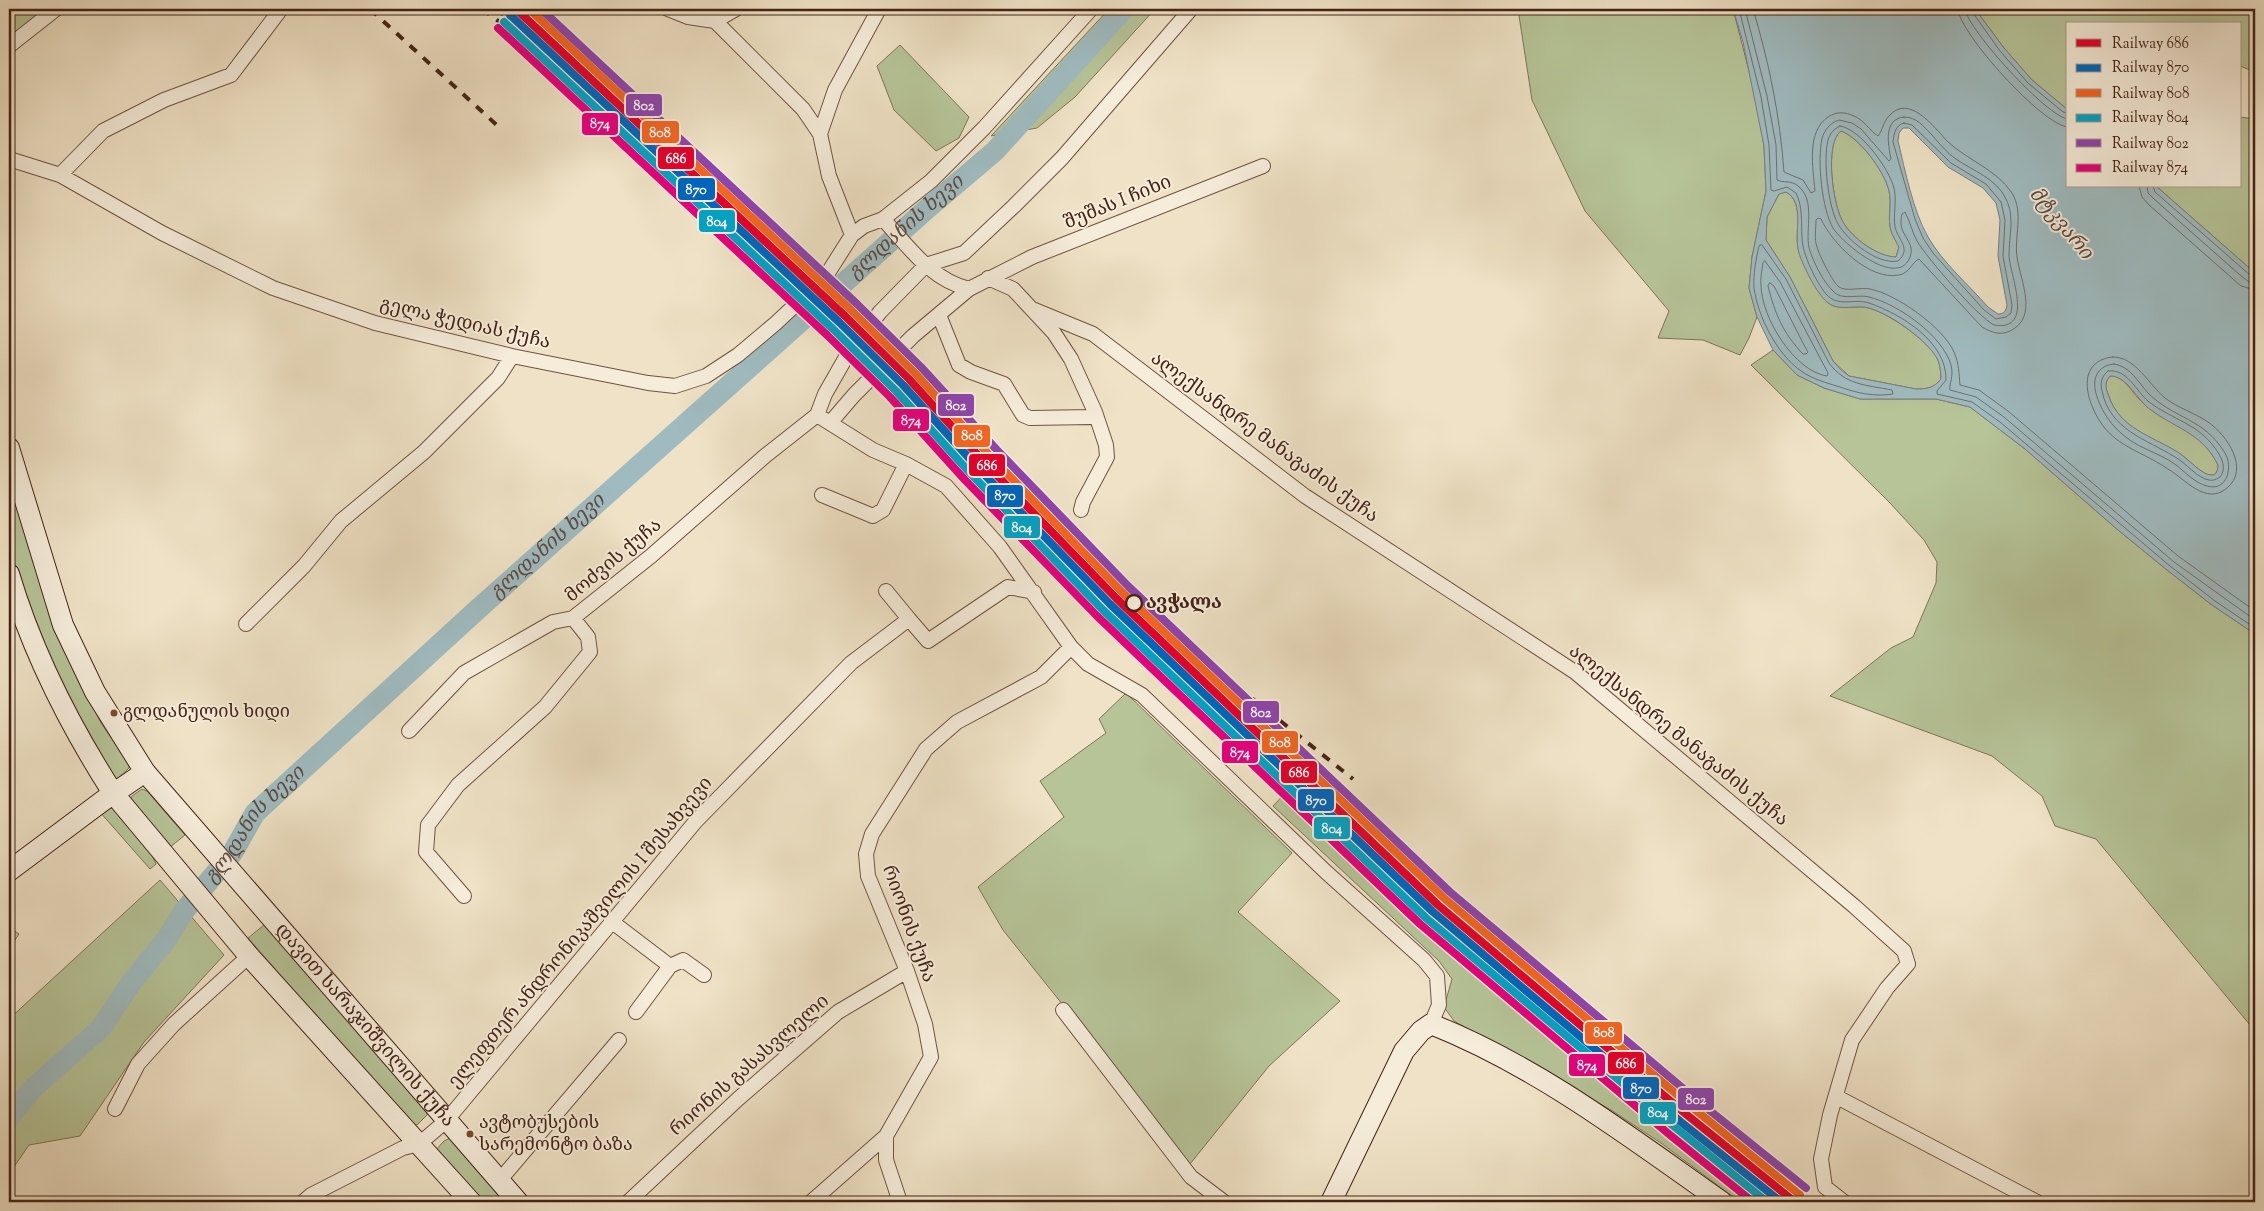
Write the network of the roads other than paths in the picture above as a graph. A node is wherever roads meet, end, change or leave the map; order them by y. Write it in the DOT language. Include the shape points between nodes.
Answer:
graph roads {
  1 [pos="56,9"];
  2 [pos="281,9"];
  3 [pos="668,9"];
  4 [pos="736,9"];
  5 [pos="879,9"];
  6 [pos="1091,9"];
  7 [pos="1191,9"];
  8 [pos="715,22"];
  9 [pos="9,46"];
  10 [pos="820,134"];
  11 [pos="9,159"];
  12 [pos="1263,166"];
  13 [pos="60,175"];
  14 [pos="886,223"];
  15 [pos="852,235"];
  16 [pos="922,262"];
  17 [pos="988,278"];
  18 [pos="969,289"];
  19 [pos="1032,309"];
  20 [pos="940,315"];
  21 [pos="512,356"];
  22 [pos="1095,412"];
  23 [pos="817,415"];
  24 [pos="830,423"];
  25 [pos="9,448"];
  26 [pos="906,464"];
  27 [pos="822,495"];
  28 [pos="1081,510"];
  29 [pos="9,574"];
  30 [pos="886,590"];
  31 [pos="1034,592"];
  32 [pos="572,618"];
  33 [pos="909,619"];
  34 [pos="246,624"];
  35 [pos="1071,647"];
  36 [pos="409,731"];
  37 [pos="145,772"];
  38 [pos="113,793"];
  39 [pos="9,871"];
  40 [pos="464,896"];
  41 [pos="612,921"];
  42 [pos="244,949"];
  43 [pos="670,966"];
  44 [pos="907,972"];
  45 [pos="704,975"];
  46 [pos="1063,1010"];
  47 [pos="636,1012"];
  48 [pos="1431,1024"];
  49 [pos="618,1040"];
  50 [pos="1837,1097"];
  51 [pos="115,1109"];
  52 [pos="446,1121"];
  53 [pos="886,1136"];
  54 [pos="419,1144"];
  55 [pos="499,1181"];
  56 [pos="304,1202"];
  57 [pos="471,1202"];
  58 [pos="518,1202"];
  59 [pos="628,1202"];
  60 [pos="811,1202"];
  61 [pos="900,1202"];
  62 [pos="1224,1202"];
  63 [pos="1331,1202"];
  64 [pos="1722,1202"];
  65 [pos="1844,1202"];
  66 [pos="2038,1202"];
  1 -- 9 [label="street"];
  2 -- 13 [label="street" via="231,75 164,100 103,131"];
  3 -- 8 [label="street"];
  4 -- 8 [label="street"];
  5 -- 10 [label="street" via="835,90"];
  6 -- 14 [label="street, გელა ჭედიას ქუჩა" via="984,128"];
  7 -- 16 [label="street" via="1069,151 1014,206 964,253"];
  8 -- 10 [label="street" via="803,110"];
  10 -- 15 [label="street" via="829,176"];
  11 -- 13 [label="street, გელა ჭედიას ქუჩა"];
  12 -- 17 [label="street, შუშას I ჩიხი" via="1032,257"];
  13 -- 21 [label="street, გელა ჭედიას ქუჩა" via="162,233 273,288 375,323"];
  14 -- 15 [label="street, გელა ჭედიას ქუჩა" via="864,226"];
  14 -- 16 [label="street"];
  15 -- 21 [label="street, გელა ჭედიას ქუჩა" via="826,276 738,355 706,376 676,386"];
  16 -- 18 [label="street" via="952,285"];
  16 -- 23 [label="street" via="849,352"];
  17 -- 18 [label="street, შუშას I ჩიხი"];
  17 -- 19 [label="street" via="1012,289"];
  18 -- 20 [label="street, შუშას I ჩიხი"];
  19 -- 22 [label="street" via="1071,358"];
  19 -- 50 [label="street, ალექსანდრე მანაგაძის ქუჩა" via="1093,334 1305,496 1575,672 1904,951 1908,964 1887,988 1852,1040"];
  20 -- 22 [label="street" via="959,364 970,372 1004,384 1023,415 1030,418 1091,417"];
  20 -- 24 [label="street, შუშას I ჩიხი" via="906,343"];
  21 -- 34 [label="street" via="498,378 424,452 341,521 304,566"];
  22 -- 28 [label="street" via="1107,457"];
  23 -- 24 [label="street"];
  23 -- 32 [label="street, მოძვის ქუჩა" via="651,556"];
  24 -- 26 [label="street" via="873,450"];
  25 -- 37 [label="main road" via="63,625 95,692"];
  26 -- 27 [label="street" via="883,510 873,516"];
  26 -- 31 [label="street" via="946,486 1000,547"];
  29 -- 38 [label="main road" via="45,668 94,764"];
  30 -- 33 [label="street"];
  31 -- 33 [label="street" via="1008,587 928,641"];
  31 -- 35 [label="street"];
  32 -- 36 [label="street" via="553,622 464,673"];
  32 -- 40 [label="street, მოძვის ქუჩა" via="588,637 590,652 545,707 458,785 428,825 426,852"];
  33 -- 41 [label="street, ელეფთერ ანდრონიკაშვილის I შესახვევი" via="851,663 696,821"];
  35 -- 44 [label="street, რიონის ქუჩა" via="1041,677 957,722 926,749 872,834 866,854 868,876"];
  35 -- 48 [label="street" via="1088,664 1142,695 1326,872 1424,960 1437,976 1438,1005"];
  37 -- 38 [label="main road"];
  37 -- 52 [label="main road, დავით სარაჯიშვილის ქუჩა"];
  38 -- 39 [label="main road"];
  38 -- 42 [label="main road, დავით სარაჯიშვილის ქუჩა"];
  41 -- 43 [label="street"];
  41 -- 52 [label="street, ელეფთერ ანდრონიკაშვილის I შესახვევი"];
  42 -- 51 [label="street" via="138,1064"];
  42 -- 54 [label="main road, დავით სარაჯიშვილის ქუჩა"];
  43 -- 45 [label="street" via="683,960"];
  43 -- 47 [label="street"];
  44 -- 53 [label="street, რიონის ქუჩა" via="925,1024 931,1057"];
  44 -- 59 [label="street, რიონის გასასვლელი" via="838,1012 738,1099"];
  46 -- 62 [label="street" via="1191,1177"];
  48 -- 63 [label="main road" via="1404,1051"];
  48 -- 64 [label="main road" via="1457,1034 1526,1071 1617,1127"];
  49 -- 55 [label="street"];
  50 -- 65 [label="street, ალექსანდრე მანაგაძის ქუჩა" via="1821,1159 1825,1187"];
  50 -- 66 [label="street"];
  52 -- 54 [label="street, ელეფთერ ანდრონიკაშვილის I შესახვევი"];
  52 -- 55 [label="main road, დავით სარაჯიშვილის ქუჩა"];
  53 -- 60 [label="street"];
  53 -- 61 [label="street" via="886,1160"];
  54 -- 56 [label="street, ელეფთერ ანდრონიკაშვილის I შესახვევი" via="395,1152 311,1195"];
  54 -- 57 [label="main road, დავით სარაჯიშვილის ქუჩა"];
  55 -- 58 [label="main road, დავით სარაჯიშვილის ქუჩა"];
}
